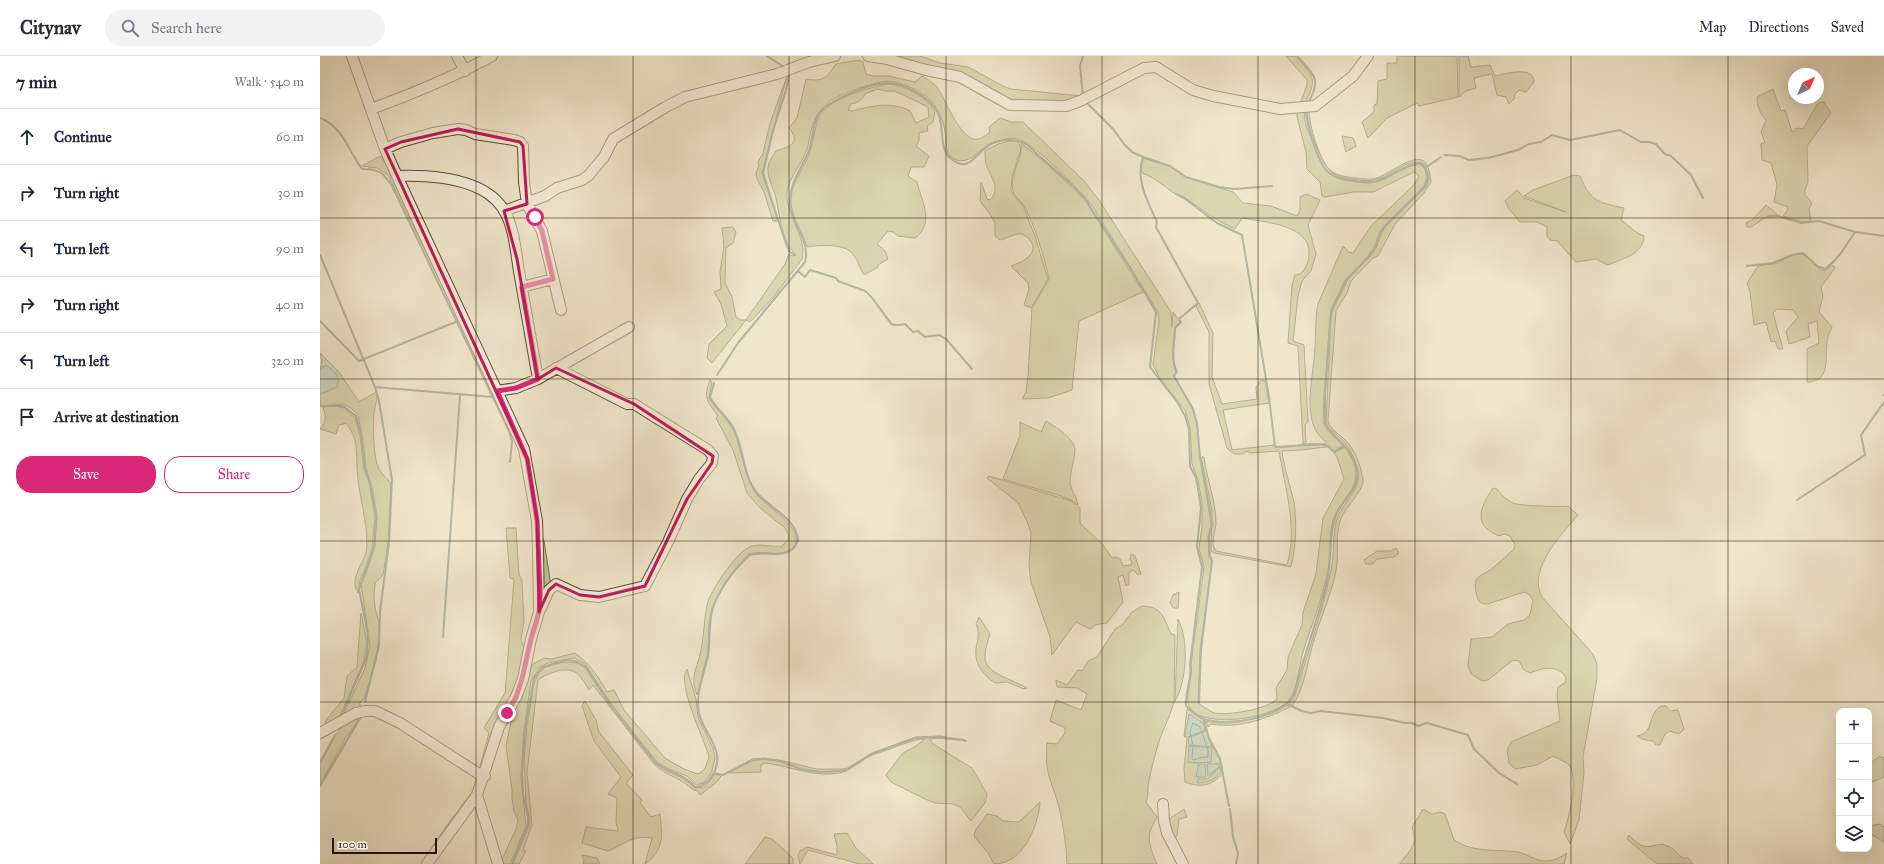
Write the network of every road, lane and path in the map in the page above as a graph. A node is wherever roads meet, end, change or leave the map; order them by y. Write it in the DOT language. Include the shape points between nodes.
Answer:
graph roads {
  1 [pos="352,56"];
  2 [pos="457,56"];
  3 [pos="492,56"];
  4 [pos="835,56"];
  5 [pos="868,56"];
  6 [pos="1368,56"];
  7 [pos="465,71"];
  8 [pos="371,109"];
  9 [pos="385,149"];
  10 [pos="397,176"];
  11 [pos="527,204"];
  12 [pos="504,211"];
  13 [pos="553,279"];
  14 [pos="522,287"];
  15 [pos="561,310"];
  16 [pos="629,327"];
  17 [pos="556,368"];
  18 [pos="538,379"];
  19 [pos="497,391"];
  20 [pos="539,612"];
  21 [pos="320,733"];
  22 [pos="485,776"];
  23 [pos="477,795"];
  24 [pos="1163,804"];
  25 [pos="427,864"];
  26 [pos="498,864"];
  27 [pos="1183,864"];
  1 -- 8 [label="street"];
  2 -- 7 [label="street"];
  3 -- 7 [label="street"];
  4 -- 11 [label="street" via="777,74 685,97 613,139 604,157 588,176 557,188"];
  5 -- 6 [label="street" via="960,77 1010,104 1066,106 1140,70 1156,67 1193,90 1280,109 1315,106 1352,76"];
  7 -- 8 [label="street"];
  8 -- 9 [label="street"];
  9 -- 10 [label="street"];
  9 -- 11 [label="street" via="401,142 447,130 466,130 475,134 514,140 523,146"];
  10 -- 12 [label="street" via="450,179 464,183 492,198"];
  10 -- 19 [label="street"];
  11 -- 12 [label="street"];
  11 -- 13 [label="street" via="542,231"];
  12 -- 14 [label="street" via="510,226"];
  13 -- 14 [label="street"];
  13 -- 15 [label="street"];
  14 -- 18 [label="street"];
  16 -- 17 [label="street"];
  17 -- 18 [label="street"];
  17 -- 20 [label="street" via="627,404 634,404 708,450 713,456 712,463 687,499 668,542 644,586 599,597 580,595 556,584 549,590"];
  18 -- 19 [label="street" via="516,388"];
  19 -- 20 [label="street" via="527,459 537,521"];
  20 -- 22 [label="street" via="522,679 516,697 497,733"];
  21 -- 22 [label="street" via="365,710 375,711 400,723 478,774"];
  22 -- 23 [label="street"];
  23 -- 25 [label="street"];
  23 -- 26 [label="street"];
  24 -- 27 [label="street" via="1164,821"];
}
